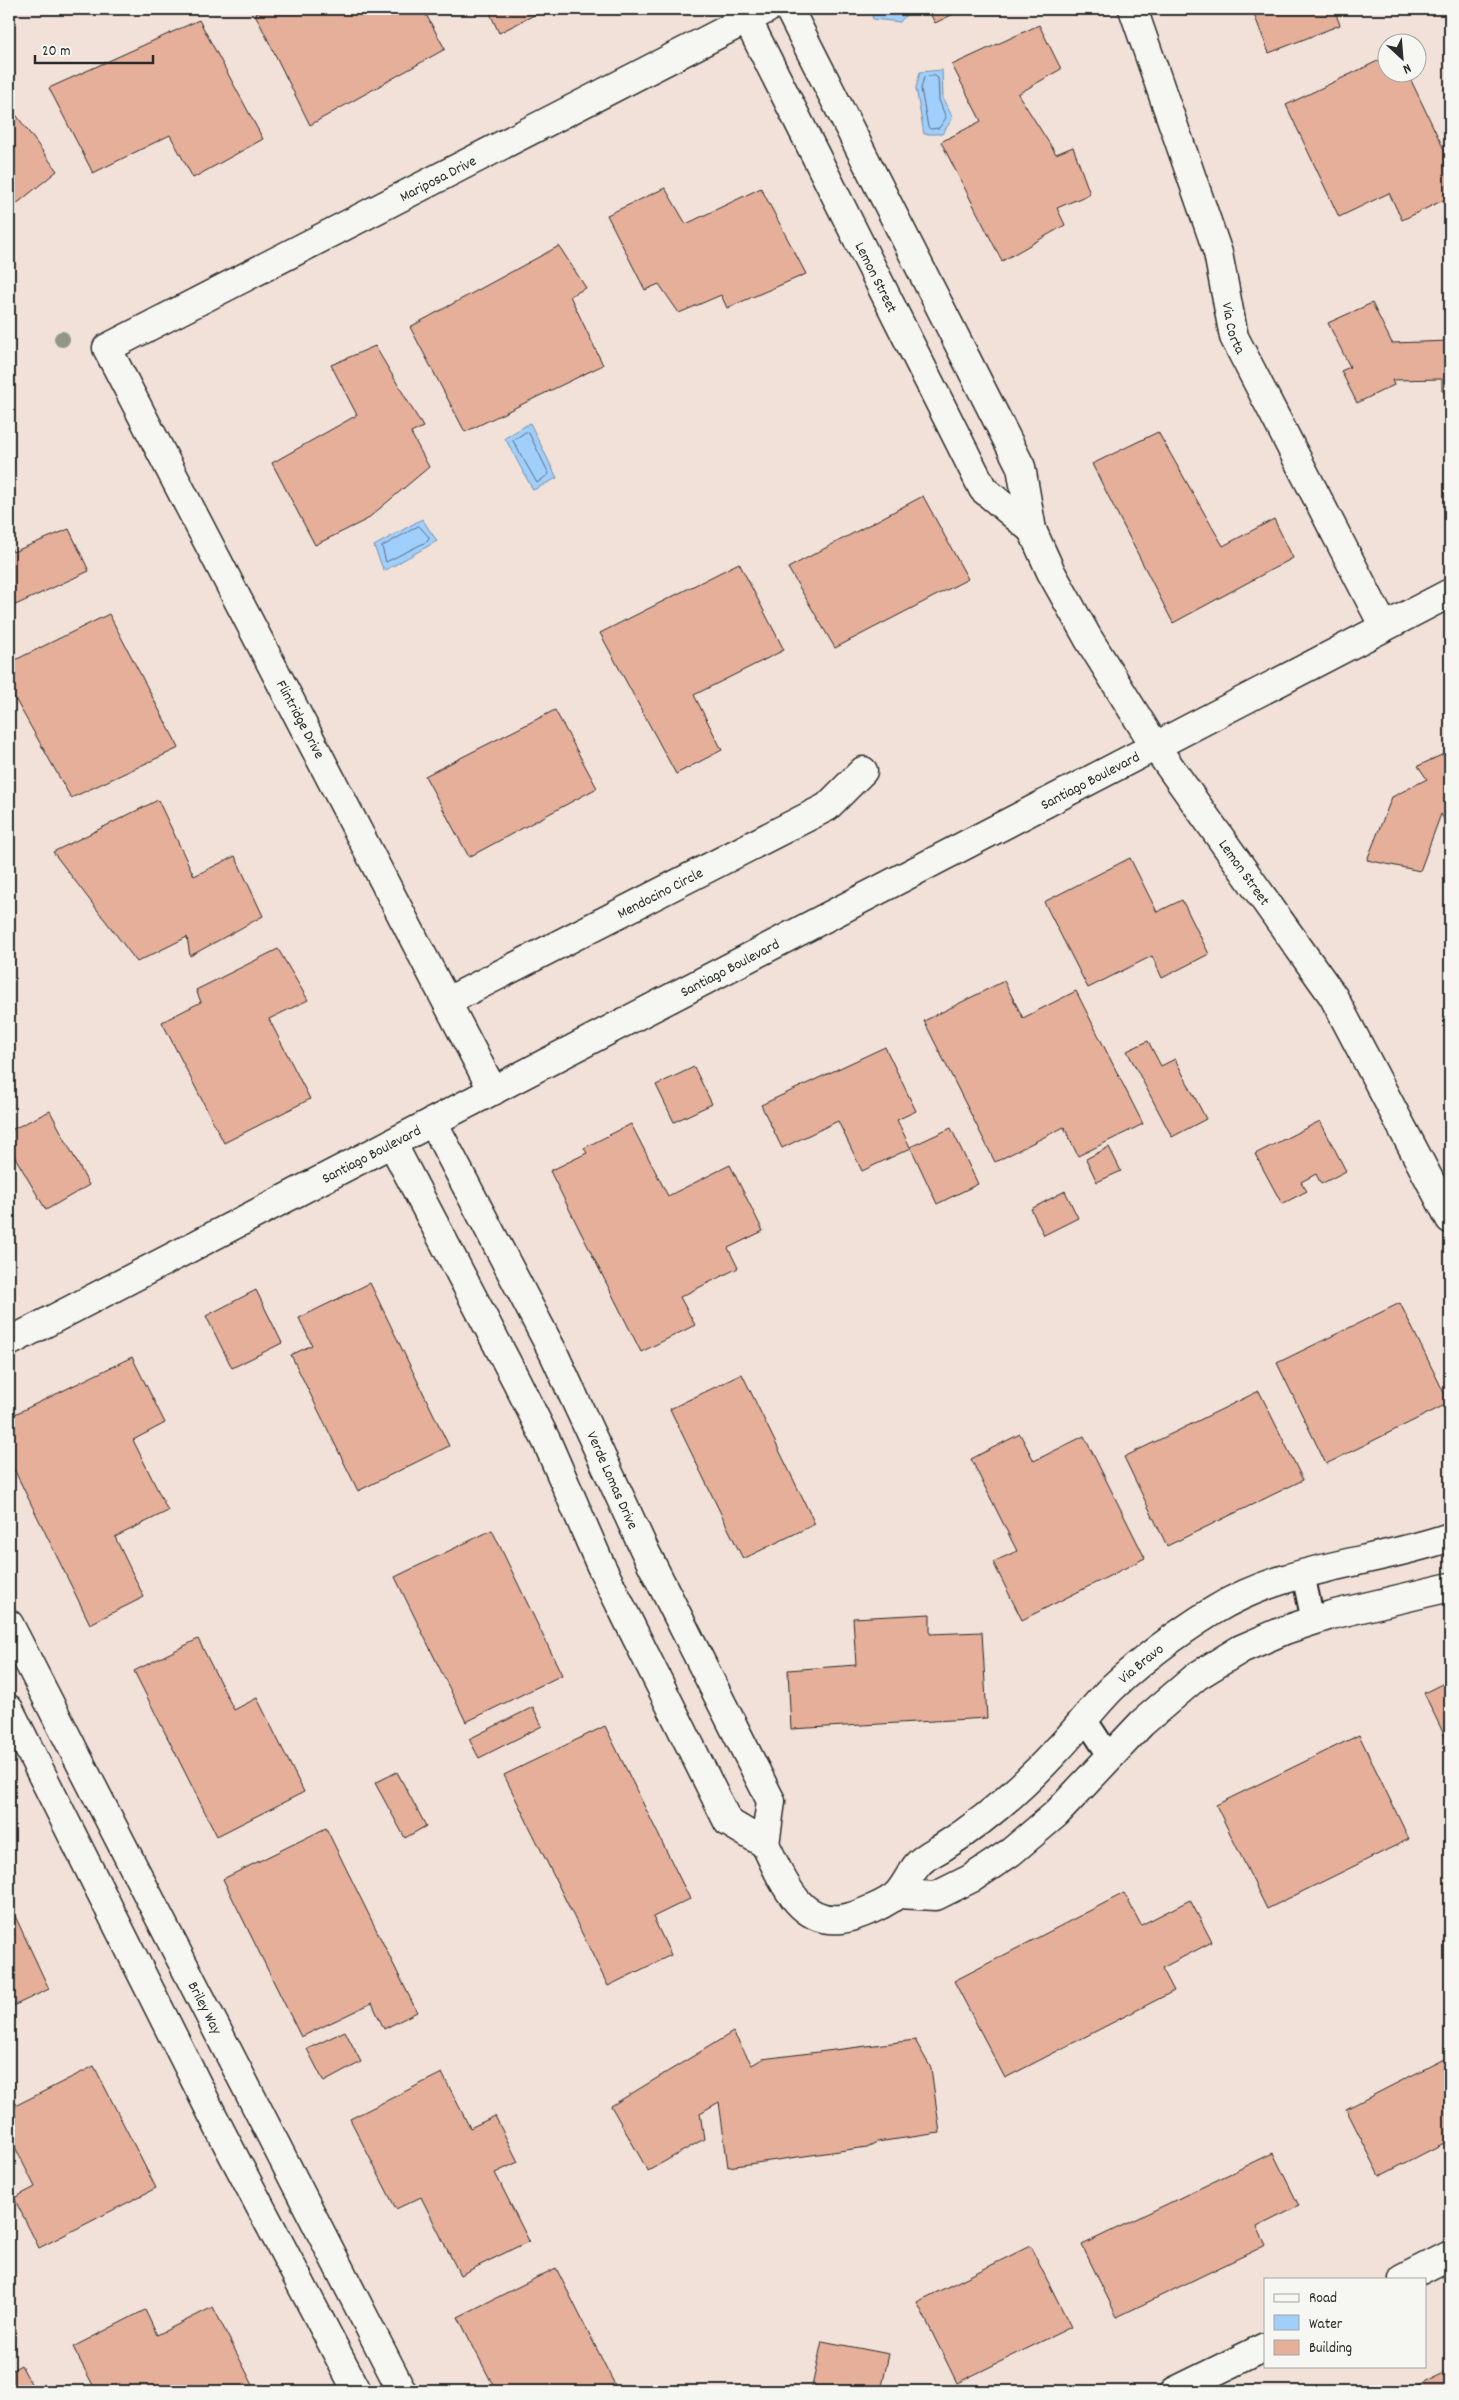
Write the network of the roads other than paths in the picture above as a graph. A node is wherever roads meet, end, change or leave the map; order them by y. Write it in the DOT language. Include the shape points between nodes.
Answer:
graph roads {
  1 [pos="789,9"];
  2 [pos="1132,9"];
  3 [pos="752,12"];
  4 [pos="107,348"];
  5 [pos="1032,530"];
  6 [pos="1450,593"];
  7 [pos="1384,627"];
  8 [pos="1155,746"];
  9 [pos="863,771"];
  10 [pos="448,1001"];
  11 [pos="493,1091"];
  12 [pos="433,1122"];
  13 [pos="392,1143"];
  14 [pos="1450,1218"];
  15 [pos="9,1342"];
  16 [pos="1450,1537"];
  17 [pos="1303,1574"];
  18 [pos="1450,1587"];
  19 [pos="1313,1621"];
  20 [pos="9,1624"];
  21 [pos="9,1709"];
  22 [pos="1085,1719"];
  23 [pos="1110,1757"];
  24 [pos="765,1844"];
  25 [pos="898,1894"];
  26 [pos="184,1968"];
  27 [pos="149,1987"];
  28 [pos="1450,2255"];
  29 [pos="1404,2278"];
  30 [pos="1264,2346"];
  31 [pos="357,2391"];
  32 [pos="402,2391"];
  33 [pos="1175,2391"];
  1 -- 5 [label="street, Lemon Street" via="1021,467"];
  2 -- 7 [label="street, Via Corta" via="1218,253 1234,337"];
  3 -- 4 [label="street, Mariposa Drive"];
  3 -- 5 [label="street, Lemon Street" via="983,489"];
  4 -- 10 [label="street, Flintridge Drive"];
  5 -- 8 [label="street, Lemon Street" via="1088,638"];
  6 -- 7 [label="street, Santiago Boulevard"];
  7 -- 8 [label="street, Santiago Boulevard"];
  8 -- 11 [label="street, Santiago Boulevard"];
  8 -- 14 [label="street, Lemon Street" via="1333,996"];
  9 -- 10 [label="street, Mendocino Circle" via="827,807"];
  10 -- 11 [label="street, Flintridge Drive"];
  11 -- 12 [label="street, Santiago Boulevard"];
  12 -- 13 [label="street, Santiago Boulevard"];
  12 -- 24 [label="street, Verde Lomas Drive" via="554,1354 644,1550 771,1801"];
  13 -- 15 [label="street, Santiago Boulevard"];
  13 -- 24 [label="street" via="547,1442 600,1564 728,1822"];
  16 -- 17 [label="street, Via Bravo"];
  17 -- 19 [label="lane"];
  17 -- 22 [label="street, Via Bravo" via="1263,1586 1215,1610 1157,1650 1113,1687"];
  18 -- 19 [label="street"];
  19 -- 23 [label="street" via="1241,1649 1197,1676 1142,1723"];
  20 -- 26 [label="street, Briley Way"];
  21 -- 27 [label="street"];
  22 -- 23 [label="lane"];
  22 -- 25 [label="street, Via Bravo" via="1022,1786 986,1818 919,1862"];
  23 -- 25 [label="street" via="1056,1814 1011,1852 972,1878 936,1896"];
  24 -- 25 [label="street, Via Bravo" via="787,1888 802,1908 820,1917 840,1919 866,1912"];
  26 -- 27 [label="street"];
  26 -- 32 [label="street, Briley Way"];
  27 -- 31 [label="street"];
  28 -- 29 [label="street"];
  30 -- 33 [label="street"];
}
